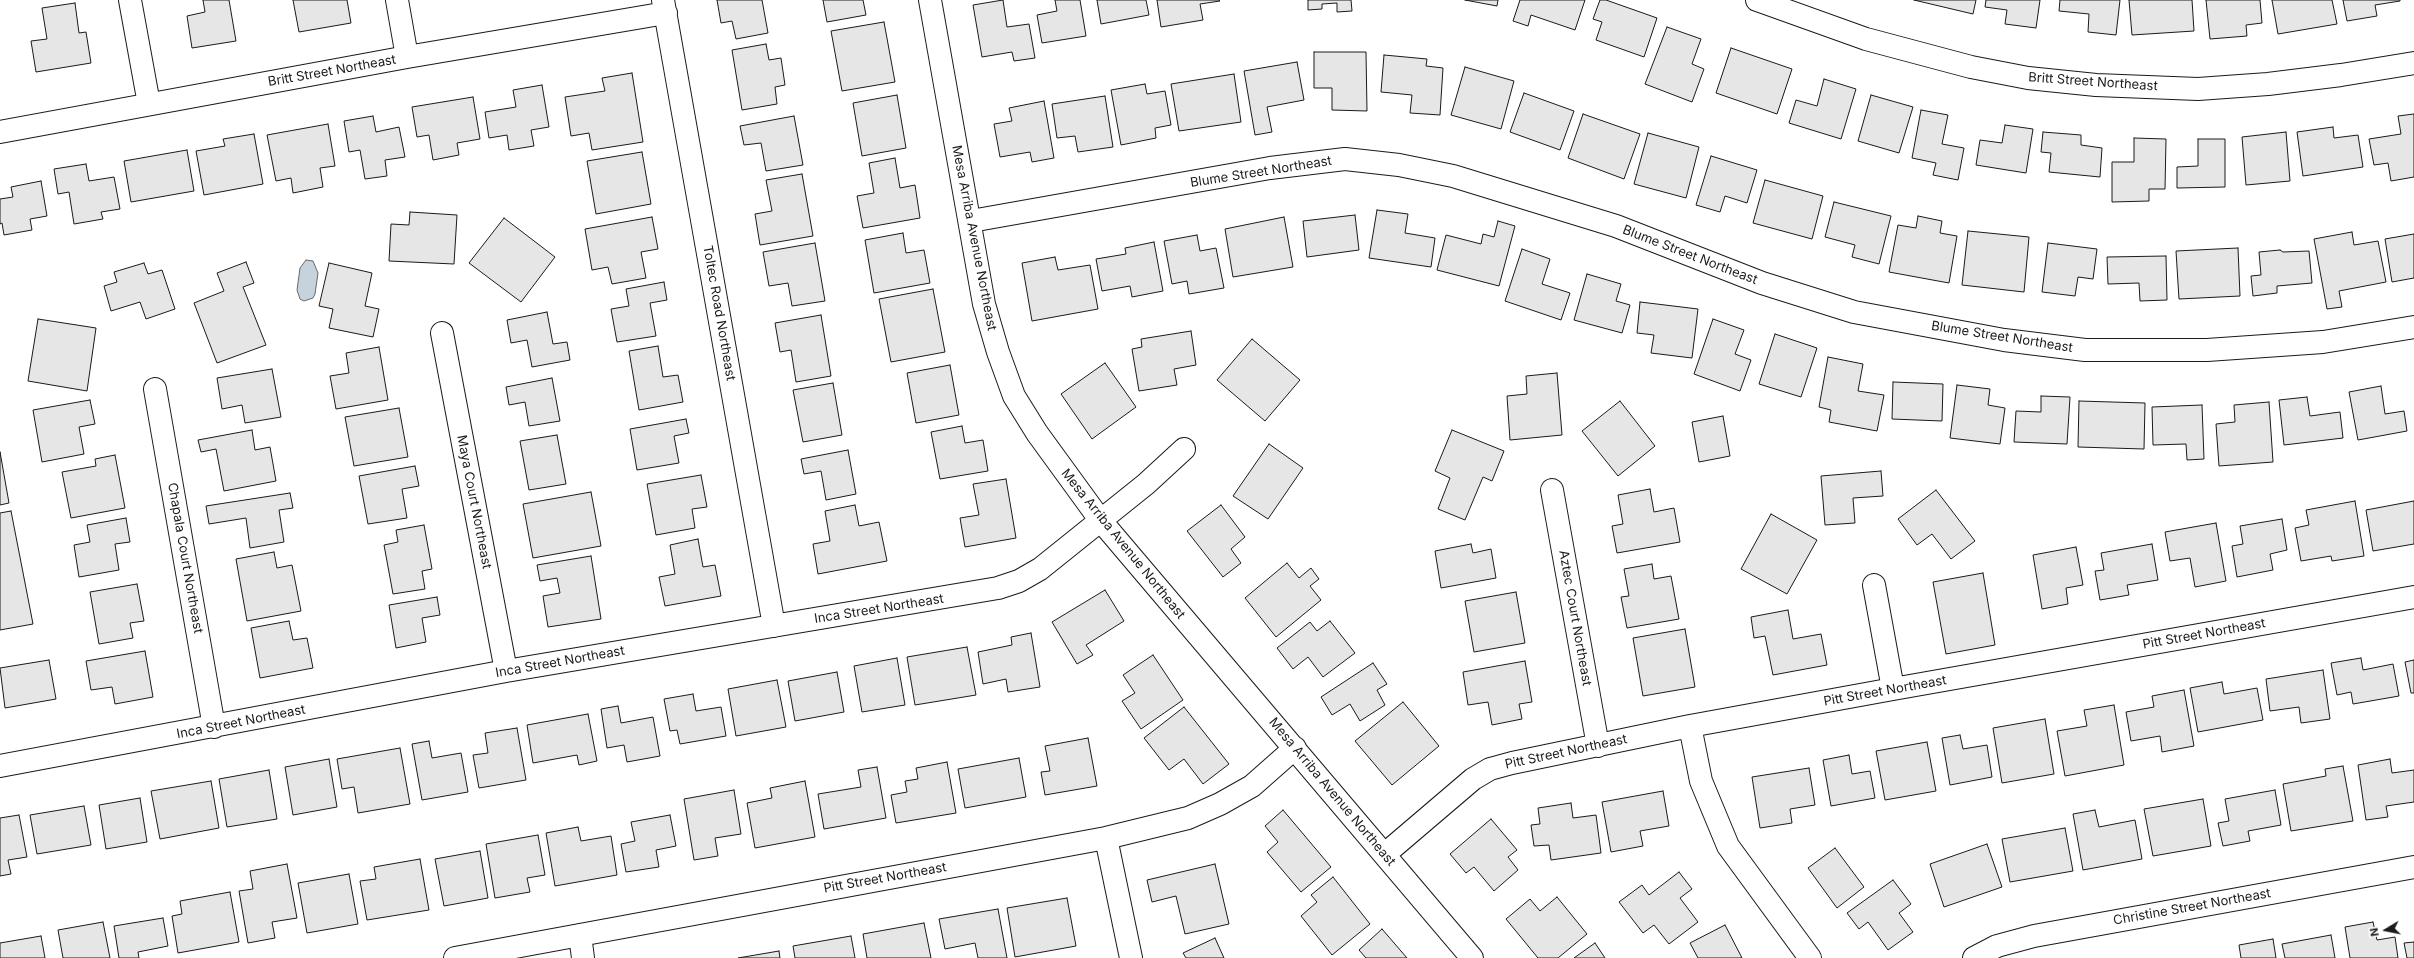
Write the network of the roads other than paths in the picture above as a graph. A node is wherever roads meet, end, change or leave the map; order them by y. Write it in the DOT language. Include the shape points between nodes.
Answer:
graph roads {
  1 [pos="130,0"];
  2 [pos="397,0"];
  3 [pos="930,0"];
  4 [pos="1757,0"];
  5 [pos="665,7"];
  6 [pos="407,57"];
  7 [pos="2414,62"];
  8 [pos="148,104"];
  9 [pos="0,132"];
  10 [pos="970,221"];
  11 [pos="2414,327"];
  12 [pos="442,333"];
  13 [pos="155,389"];
  14 [pos="1184,450"];
  15 [pos="1552,490"];
  16 [pos="1102,521"];
  17 [pos="1874,585"];
  18 [pos="2414,597"];
  19 [pos="774,626"];
  20 [pos="506,671"];
  21 [pos="1893,689"];
  22 [pos="1690,726"];
  23 [pos="214,727"];
  24 [pos="1598,746"];
  25 [pos="1295,748"];
  26 [pos="0,766"];
  27 [pos="1106,838"];
  28 [pos="1384,854"];
  29 [pos="2414,867"];
  30 [pos="580,935"];
  31 [pos="455,958"];
  32 [pos="583,958"];
  33 [pos="1131,958"];
  34 [pos="1472,958"];
  35 [pos="1810,958"];
  36 [pos="1974,958"];
  1 -- 8 [label="street"];
  2 -- 6 [label="street"];
  3 -- 10 [label="street, Mesa Arriba Avenue Northeast"];
  4 -- 7 [label="street, Britt Street Northeast" via="1866,39 1971,67 2028,78 2096,85 2198,89 2268,84"];
  5 -- 6 [label="street, Britt Street Northeast"];
  5 -- 19 [label="street, Toltec Road Northeast"];
  6 -- 8 [label="street, Britt Street Northeast"];
  8 -- 9 [label="street, Britt Street Northeast"];
  10 -- 11 [label="street, Blume Street Northeast" via="1270,168 1345,159 1399,165 1460,178 1616,226 1762,283 1854,312 2004,340 2086,350 2207,350 2323,342"];
  10 -- 16 [label="street, Mesa Arriba Avenue Northeast" via="984,304 1014,396 1037,434"];
  12 -- 20 [label="street, Maya Court Northeast"];
  13 -- 23 [label="street, Chapala Court Northeast"];
  14 -- 16 [label="street, Inca Street Northeast"];
  15 -- 24 [label="street, Aztec Court Northeast"];
  16 -- 19 [label="street, Inca Street Northeast" via="1040,569 1019,581 998,588"];
  16 -- 25 [label="street, Mesa Arriba Avenue Northeast"];
  17 -- 21 [label="street"];
  18 -- 21 [label="street, Pitt Street Northeast"];
  19 -- 20 [label="street, Inca Street Northeast"];
  20 -- 23 [label="street, Inca Street Northeast"];
  21 -- 22 [label="street, Pitt Street Northeast"];
  22 -- 24 [label="street, Pitt Street Northeast"];
  22 -- 35 [label="street" via="1701,781 1728,846"];
  23 -- 26 [label="street, Inca Street Northeast"];
  24 -- 28 [label="street, Pitt Street Northeast" via="1490,769 1473,779"];
  25 -- 27 [label="street, Pitt Street Northeast" via="1252,786 1220,804 1188,818"];
  25 -- 28 [label="street, Mesa Arriba Avenue Northeast"];
  27 -- 30 [label="street, Pitt Street Northeast"];
  27 -- 33 [label="street"];
  28 -- 34 [label="street, Mesa Arriba Avenue Northeast"];
  29 -- 36 [label="street, Christine Street Northeast" via="2034,936 1997,946"];
  30 -- 31 [label="street, Pitt Street Northeast"];
  30 -- 32 [label="street"];
}
